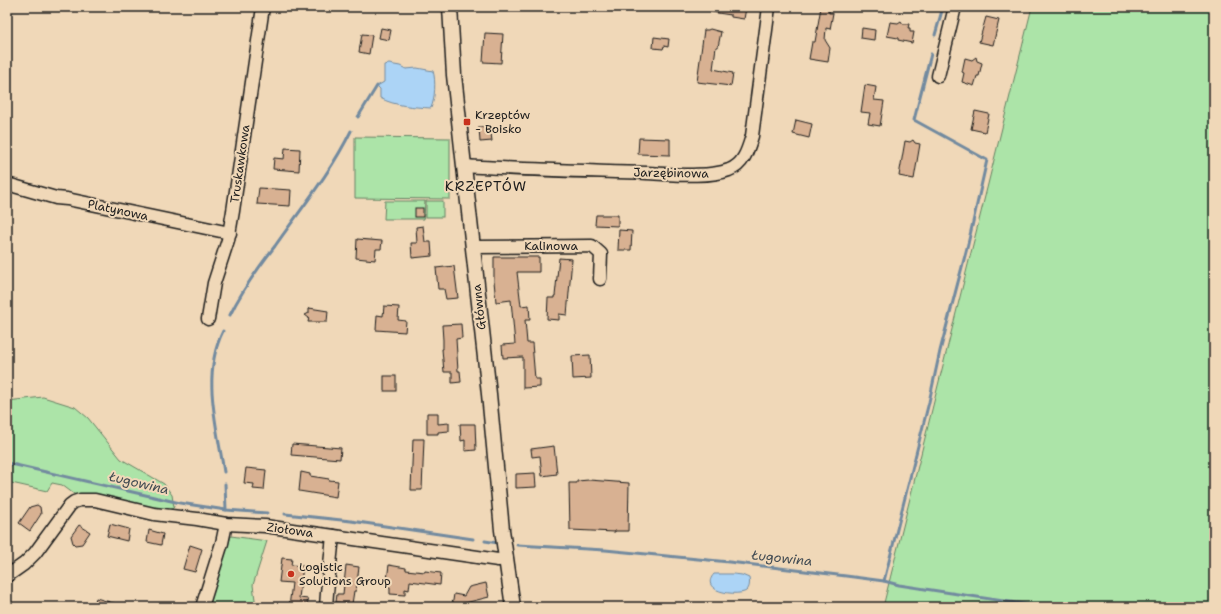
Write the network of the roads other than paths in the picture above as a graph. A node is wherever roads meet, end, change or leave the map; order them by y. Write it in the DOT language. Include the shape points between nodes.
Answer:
graph roads {
  1 [pos="263,7"];
  2 [pos="450,7"];
  3 [pos="769,7"];
  4 [pos="955,7"];
  5 [pos="938,76"];
  6 [pos="464,166"];
  7 [pos="7,184"];
  8 [pos="230,233"];
  9 [pos="473,247"];
  10 [pos="600,279"];
  11 [pos="208,318"];
  12 [pos="226,524"];
  13 [pos="333,536"];
  14 [pos="506,559"];
  15 [pos="7,576"];
  16 [pos="202,607"];
  17 [pos="326,607"];
  18 [pos="513,607"];
  1 -- 8 [label="street, Truskawkowa"];
  2 -- 6 [label="street, Główna"];
  3 -- 6 [label="street, Jarzębinowa" via="752,136 745,156 730,170 714,174 697,174"];
  4 -- 5 [label="street"];
  6 -- 9 [label="street, Główna"];
  7 -- 8 [label="street, Platynowa" via="56,198"];
  8 -- 11 [label="street, Truskawkowa" via="214,283"];
  9 -- 10 [label="street, Kalinowa" via="592,246 602,254"];
  9 -- 14 [label="street, Główna"];
  12 -- 13 [label="street, Ziołowa" via="265,526"];
  12 -- 15 [label="street, Ziołowa" via="154,514 86,499 74,502 35,553"];
  12 -- 16 [label="street"];
  13 -- 14 [label="street, Ziołowa" via="498,560"];
  13 -- 17 [label="street"];
  14 -- 18 [label="street, Główna"];
}
